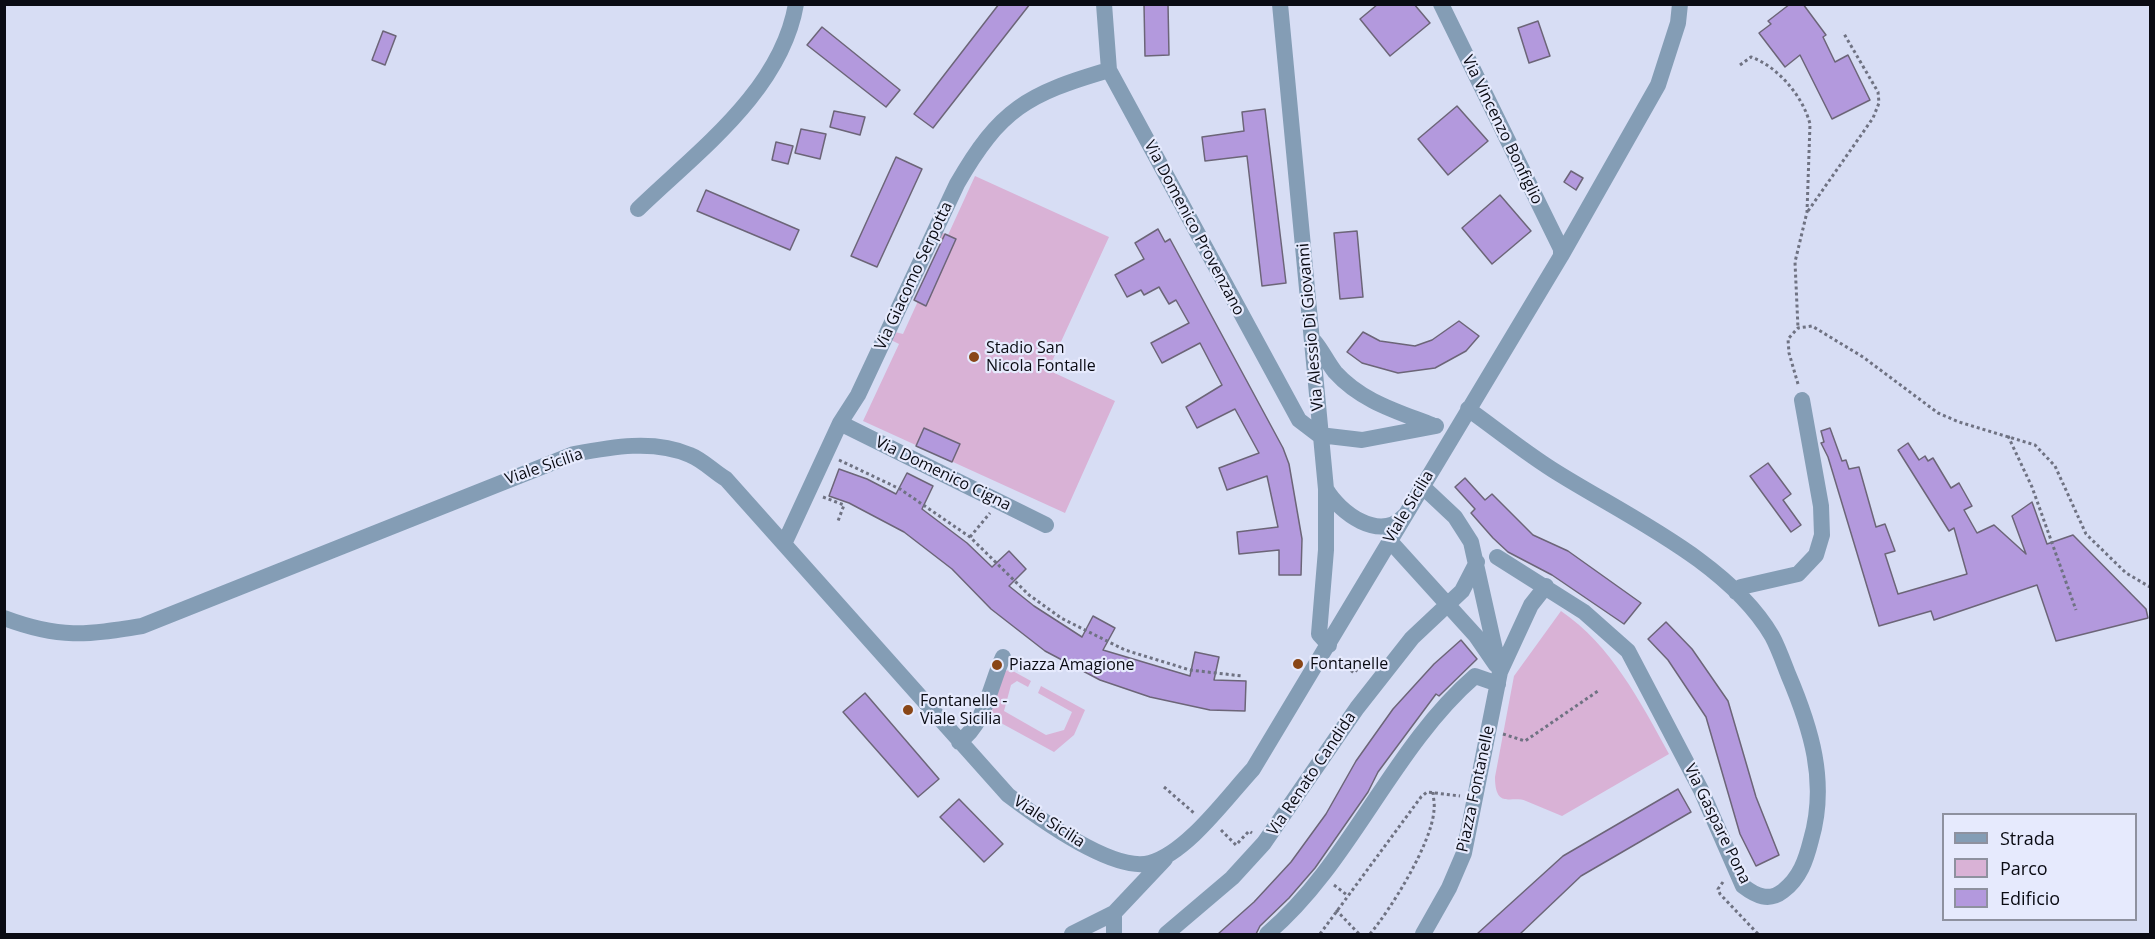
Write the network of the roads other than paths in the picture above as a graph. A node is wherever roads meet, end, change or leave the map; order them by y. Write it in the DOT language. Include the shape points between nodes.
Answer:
graph roads {
  1 [pos="796,4"];
  2 [pos="1104,4"];
  3 [pos="1280,4"];
  4 [pos="1441,4"];
  5 [pos="1680,4"];
  6 [pos="1109,70"];
  7 [pos="638,209"];
  8 [pos="1561,256"];
  9 [pos="1313,339"];
  10 [pos="1802,400"];
  11 [pos="1468,409"];
  12 [pos="840,423"];
  13 [pos="1432,425"];
  14 [pos="1456,428"];
  15 [pos="1324,436"];
  16 [pos="1422,486"];
  17 [pos="1326,489"];
  18 [pos="1406,515"];
  19 [pos="1046,525"];
  20 [pos="1389,540"];
  21 [pos="784,544"];
  22 [pos="1497,557"];
  23 [pos="1477,562"];
  24 [pos="1546,586"];
  25 [pos="1736,592"];
  26 [pos="1448,605"];
  27 [pos="4,618"];
  28 [pos="1327,648"];
  29 [pos="1003,657"];
  30 [pos="1499,678"];
  31 [pos="959,742"];
  32 [pos="1170,854"];
  33 [pos="1114,913"];
  34 [pos="1072,934"];
  35 [pos="1114,934"];
  36 [pos="1166,934"];
  37 [pos="1267,934"];
  38 [pos="1423,934"];
  1 -- 7 [label="street" via="792,30 747,102"];
  2 -- 6 [label="street, Via Domenico Provenzano"];
  3 -- 9 [label="street, Via Alessio Di Giovanni"];
  4 -- 8 [label="street, Via Vincenzo Bonfiglio" via="1561,249"];
  5 -- 8 [label="street, Viale Sicilia" via="1678,23 1658,85"];
  6 -- 12 [label="street, Via Giacomo Serpotta" via="1069,82 1021,105 987,136 957,184 858,395"];
  6 -- 15 [label="street, Via Domenico Provenzano" via="1299,420"];
  8 -- 11 [label="street, Viale Sicilia"];
  9 -- 13 [label="street" via="1333,370 1354,390"];
  9 -- 15 [label="street, Via Alessio Di Giovanni"];
  10 -- 25 [label="street" via="1821,506 1822,535 1816,555 1798,574 1741,587"];
  11 -- 14 [label="street, Viale Sicilia"];
  11 -- 25 [label="street, Via Gaspare Pona" via="1551,469 1681,549"];
  12 -- 19 [label="street, Via Domenico Cigna"];
  12 -- 21 [label="street, Via Giacomo Serpotta"];
  13 -- 14 [label="street"];
  13 -- 15 [label="street" via="1362,440"];
  14 -- 16 [label="street, Viale Sicilia"];
  15 -- 17 [label="street, Via Alessio Di Giovanni"];
  16 -- 18 [label="street, Viale Sicilia"];
  16 -- 23 [label="street" via="1455,518 1471,542"];
  17 -- 18 [label="street" via="1340,508 1360,521 1390,524"];
  17 -- 28 [label="street, Via Alessio Di Giovanni" via="1319,634"];
  18 -- 20 [label="street, Viale Sicilia"];
  20 -- 26 [label="street"];
  20 -- 28 [label="street, Viale Sicilia"];
  21 -- 27 [label="street, Viale Sicilia" via="726,479 690,455 657,447 618,445 574,454 532,469 142,626 83,635 36,630"];
  21 -- 31 [label="street, Viale Sicilia"];
  22 -- 24 [label="street"];
  23 -- 26 [label="street, Via Renato Candida" via="1462,591"];
  23 -- 30 [label="street"];
  24 -- 25 [label="street, Via Gaspare Pona" via="1584,612 1628,651 1701,790 1743,886 1754,895 1768,898 1791,884 1806,862 1820,790 1815,750 1798,696 1772,636"];
  24 -- 30 [label="street" via="1516,633"];
  26 -- 30 [label="street" via="1476,636"];
  26 -- 36 [label="street, Via Renato Candida" via="1412,638 1382,675 1264,843 1232,878"];
  28 -- 32 [label="street, Viale Sicilia" via="1253,769"];
  29 -- 31 [label="street" via="980,720 971,734"];
  30 -- 37 [label="street" via="1475,676 1462,687 1416,739 1359,826 1284,920"];
  30 -- 38 [label="street, Piazza Fontanelle" via="1464,853"];
  31 -- 32 [label="street, Viale Sicilia" via="1008,795 1051,827 1090,848 1125,863 1148,864"];
  32 -- 33 [label="street"];
  33 -- 34 [label="street"];
  33 -- 35 [label="street"];
}
